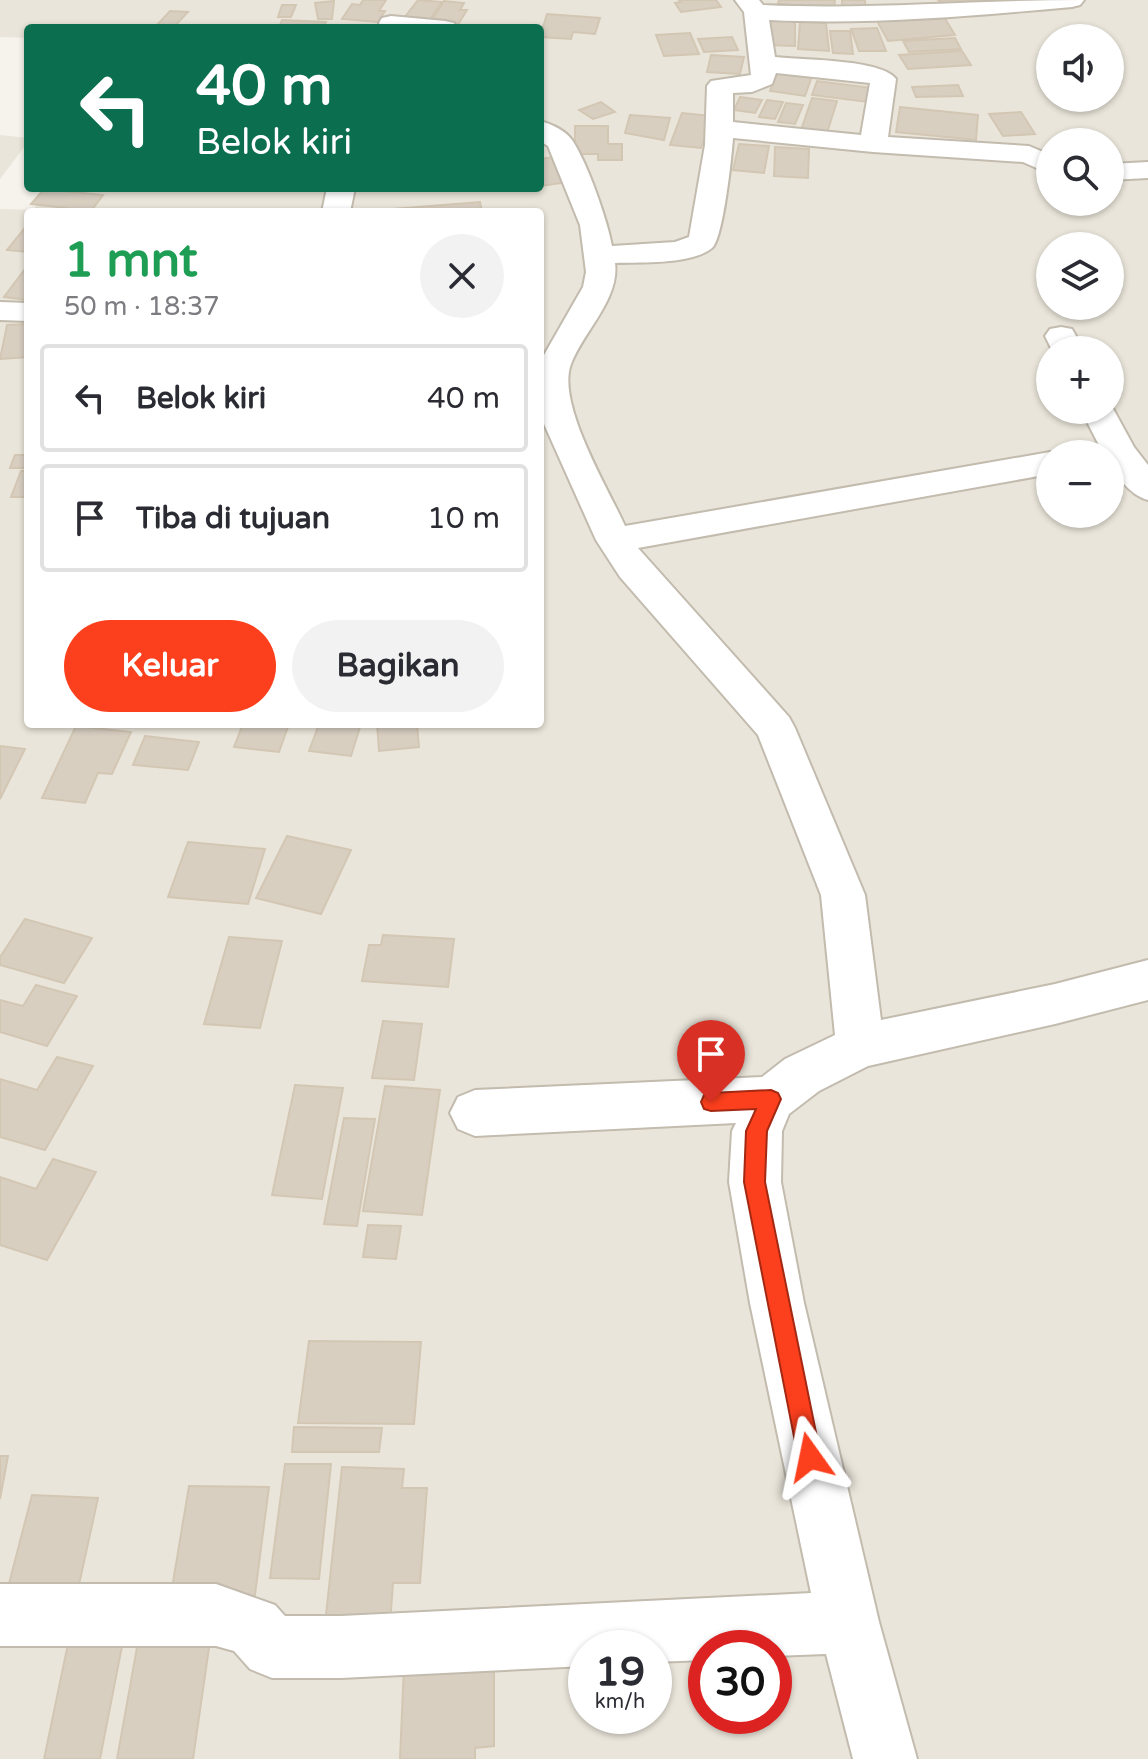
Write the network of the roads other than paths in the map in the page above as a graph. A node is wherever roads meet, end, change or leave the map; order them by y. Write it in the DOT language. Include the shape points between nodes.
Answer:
graph roads {
  1 [pos="405,0"];
  2 [pos="1072,0"];
  3 [pos="751,6"];
  4 [pos="390,24"];
  5 [pos="764,64"];
  6 [pos="722,129"];
  7 [pos="544,132"];
  8 [pos="873,144"];
  9 [pos="1036,158"];
  10 [pos="1148,170"];
  11 [pos="1124,171"];
  12 [pos="600,255"];
  13 [pos="0,311"];
  14 [pos="24,312"];
  15 [pos="547,365"];
  16 [pos="1036,465"];
  17 [pos="1124,466"];
  18 [pos="1148,489"];
  19 [pos="614,540"];
  20 [pos="1148,980"];
  21 [pos="860,1046"];
  22 [pos="771,1099"];
  23 [pos="475,1113"];
  24 [pos="0,1615"];
  25 [pos="848,1622"];
  26 [pos="885,1759"];
  1 -- 4 [label="street"];
  2 -- 3 [label="street" via="860,16"];
  3 -- 5 [label="street"];
  5 -- 6 [label="street" via="759,82 720,86"];
  5 -- 8 [label="street" via="881,77"];
  6 -- 8 [label="street"];
  6 -- 12 [label="street" via="702,242 679,251"];
  7 -- 12 [label="street" via="560,142 594,225"];
  8 -- 9 [label="street"];
  10 -- 11 [label="street"];
  12 -- 15 [label="street" via="598,287"];
  13 -- 14 [label="street"];
  15 -- 19 [label="street" via="554,409"];
  16 -- 19 [label="street"];
  17 -- 18 [label="street"];
  19 -- 21 [label="street" via="775,728 843,895"];
  20 -- 21 [label="street"];
  21 -- 22 [label="street" via="802,1075"];
  22 -- 23 [label="street"];
  22 -- 25 [label="street" via="757,1131 755,1182"];
  24 -- 25 [label="street" via="216,1615 253,1627 272,1647"];
  25 -- 26 [label="street"];
}
